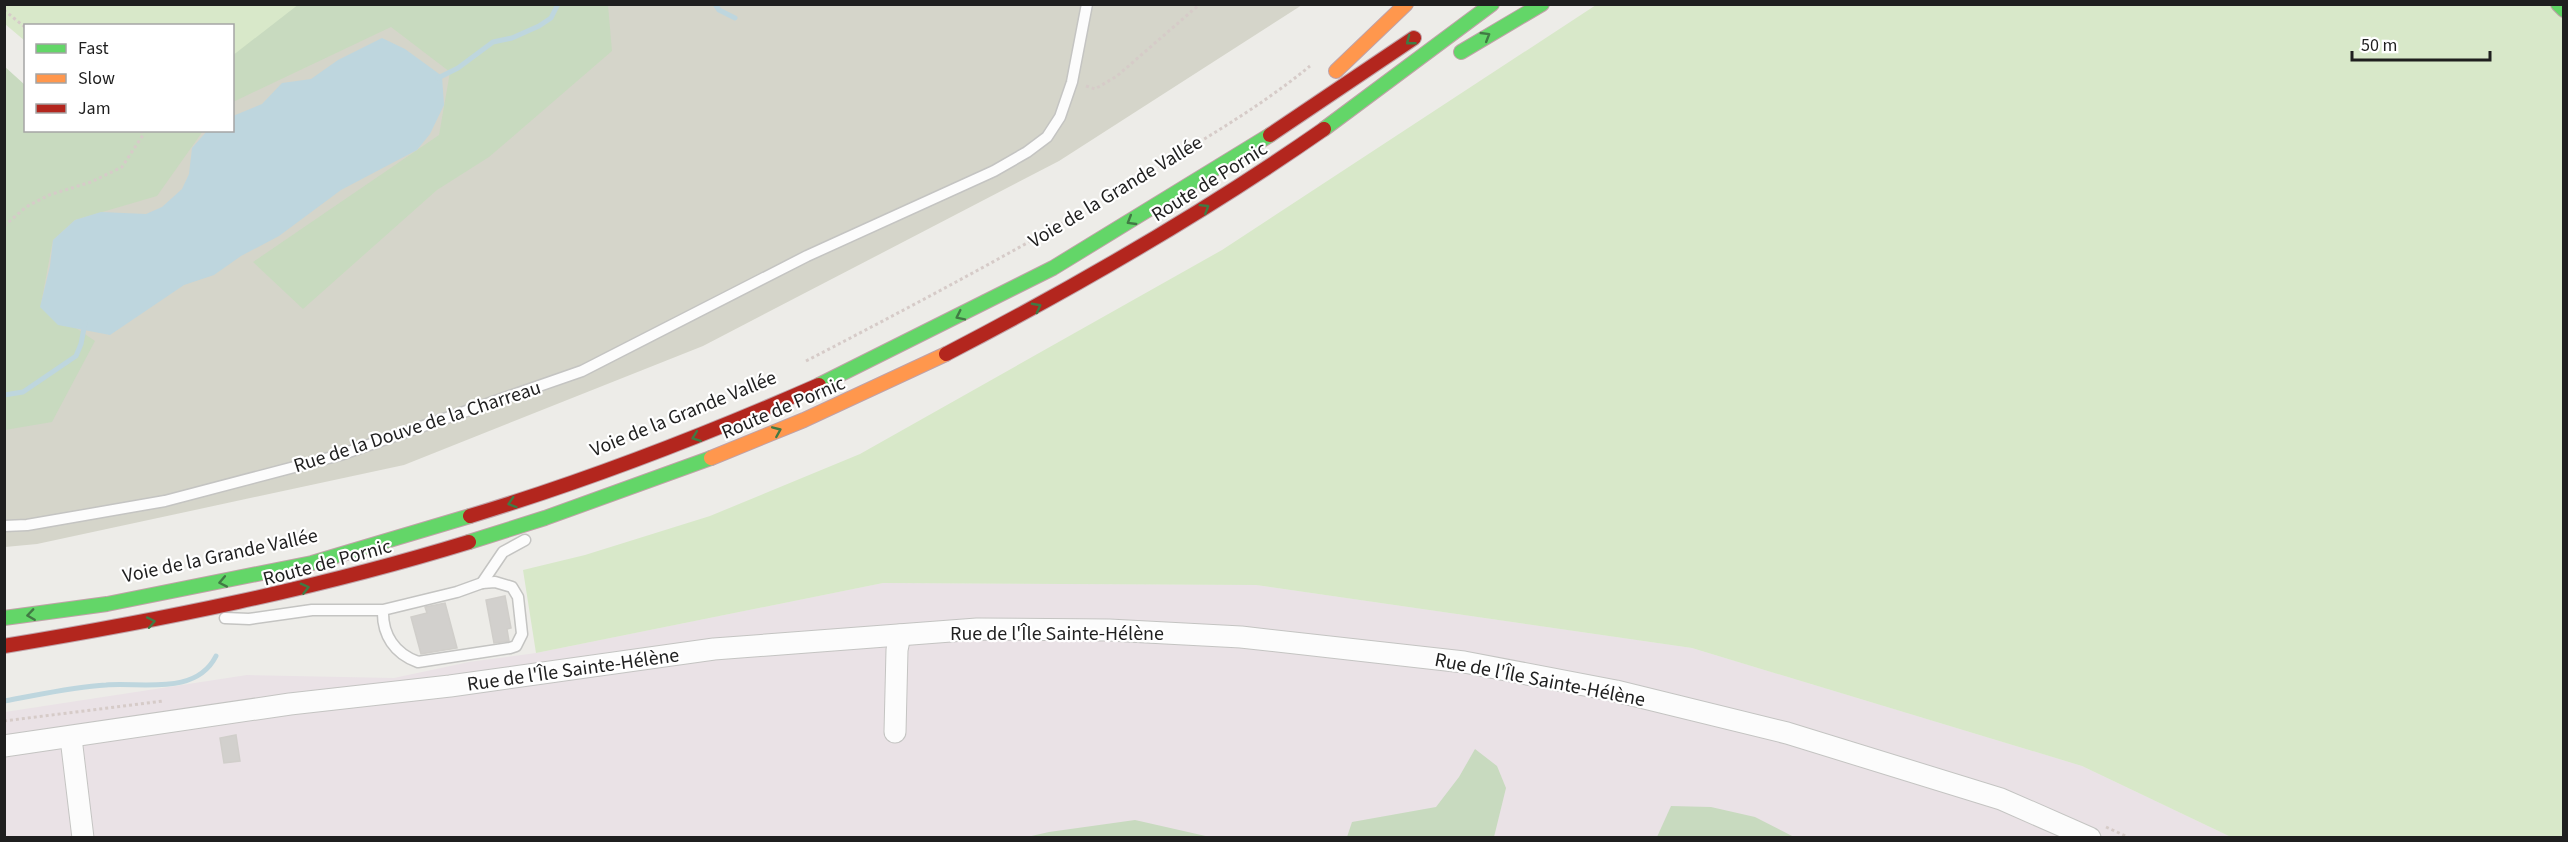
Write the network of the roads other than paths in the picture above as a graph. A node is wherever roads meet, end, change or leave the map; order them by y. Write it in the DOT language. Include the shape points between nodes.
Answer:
graph roads {
  1 [pos="1087,4"];
  2 [pos="1406,4"];
  3 [pos="1492,4"];
  4 [pos="1542,4"];
  5 [pos="2558,4"];
  6 [pos="2564,10"];
  7 [pos="1421,32"];
  8 [pos="1445,63"];
  9 [pos="1312,89"];
  10 [pos="1398,89"];
  11 [pos="1380,90"];
  12 [pos="1265,122"];
  13 [pos="1217,170"];
  14 [pos="605,498"];
  15 [pos="594,512"];
  16 [pos="4,526"];
  17 [pos="537,536"];
  18 [pos="482,583"];
  19 [pos="383,610"];
  20 [pos="208,611"];
  21 [pos="4,618"];
  22 [pos="900,635"];
  23 [pos="4,646"];
  24 [pos="895,732"];
  25 [pos="71,738"];
  26 [pos="4,746"];
  27 [pos="2097,832"];
  28 [pos="83,837"];
  1 -- 16 [label="lane, Rue de la Douve de la Charreau" via="1072,82 1060,117 1047,137 1027,153 807,256 582,371 340,455 165,501"];
  2 -- 9 [label="highway" via="1348,61"];
  3 -- 11 [label="highway, Route de Pornic"];
  8 -- 4 [label="highway, one-way"];
  5 -- 6 [label="highway"];
  7 -- 13 [label="highway, Route de Pornic, one-way"];
  10 -- 11 [label="highway"];
  14 -- 11 [label="highway, Route de Pornic, one-way" via="747,445 985,334 1150,242"];
  12 -- 13 [label="highway" via="1236,141"];
  13 -- 21 [label="highway, Route de Pornic, one-way" via="1053,268 846,373 622,466 312,563 107,604"];
  14 -- 15 [label="lane"];
  20 -- 14 [label="highway, Route de Pornic, one-way" via="418,558"];
  17 -- 18 [label="lane" via="503,552"];
  18 -- 19 [label="lane"];
  18 -- 19 [label="lane" via="505,584 516,591 522,634 516,646 418,662 406,658 390,642"];
  19 -- 20 [label="lane" via="289,612 231,620"];
  23 -- 20 [label="highway, Route de Pornic, one-way"];
  22 -- 24 [label="street"];
  22 -- 25 [label="street, Rue de l'Île Sainte-Hélène" via="714,649 290,704"];
  22 -- 27 [label="street, Rue de l'Île Sainte-Hélène" via="977,629 1120,631 1241,637 1464,662 1616,691 1787,733"];
  25 -- 26 [label="street, Rue de l'Île Sainte-Hélène"];
  25 -- 28 [label="street"];
}
